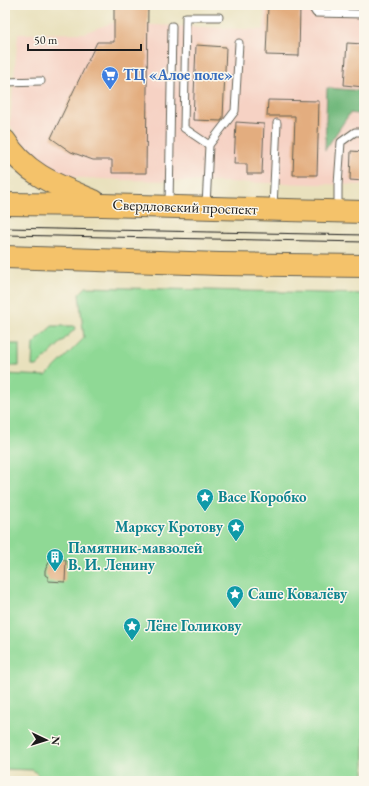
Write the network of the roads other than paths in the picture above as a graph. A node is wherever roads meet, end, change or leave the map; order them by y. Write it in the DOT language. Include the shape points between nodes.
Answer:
graph roads {
  1 [pos="311,5"];
  2 [pos="364,14"];
  3 [pos="220,17"];
  4 [pos="172,26"];
  5 [pos="239,43"];
  6 [pos="41,81"];
  7 [pos="5,82"];
  8 [pos="277,123"];
  9 [pos="364,132"];
  10 [pos="5,141"];
  11 [pos="209,145"];
  12 [pos="5,204"];
  13 [pos="102,205"];
  14 [pos="169,207"];
  15 [pos="206,208"];
  16 [pos="273,210"];
  17 [pos="338,211"];
  18 [pos="364,212"];
  19 [pos="5,257"];
  20 [pos="364,266"];
  1 -- 2 [label="lane" via="316,13"];
  3 -- 11 [label="lane" via="186,17 184,128"];
  4 -- 14 [label="lane"];
  5 -- 11 [label="lane" via="235,111"];
  6 -- 7 [label="lane"];
  8 -- 16 [label="lane"];
  9 -- 17 [label="lane" via="355,132 341,142"];
  10 -- 13 [label="main road" via="27,167 44,179"];
  11 -- 15 [label="lane"];
  12 -- 13 [label="main road, Свердловский проспект"];
  13 -- 14 [label="main road, Свердловский проспект"];
  14 -- 15 [label="main road, Свердловский проспект"];
  15 -- 16 [label="main road, Свердловский проспект"];
  16 -- 17 [label="main road, Свердловский проспект"];
  17 -- 18 [label="main road, Свердловский проспект"];
  19 -- 20 [label="main road"];
}
